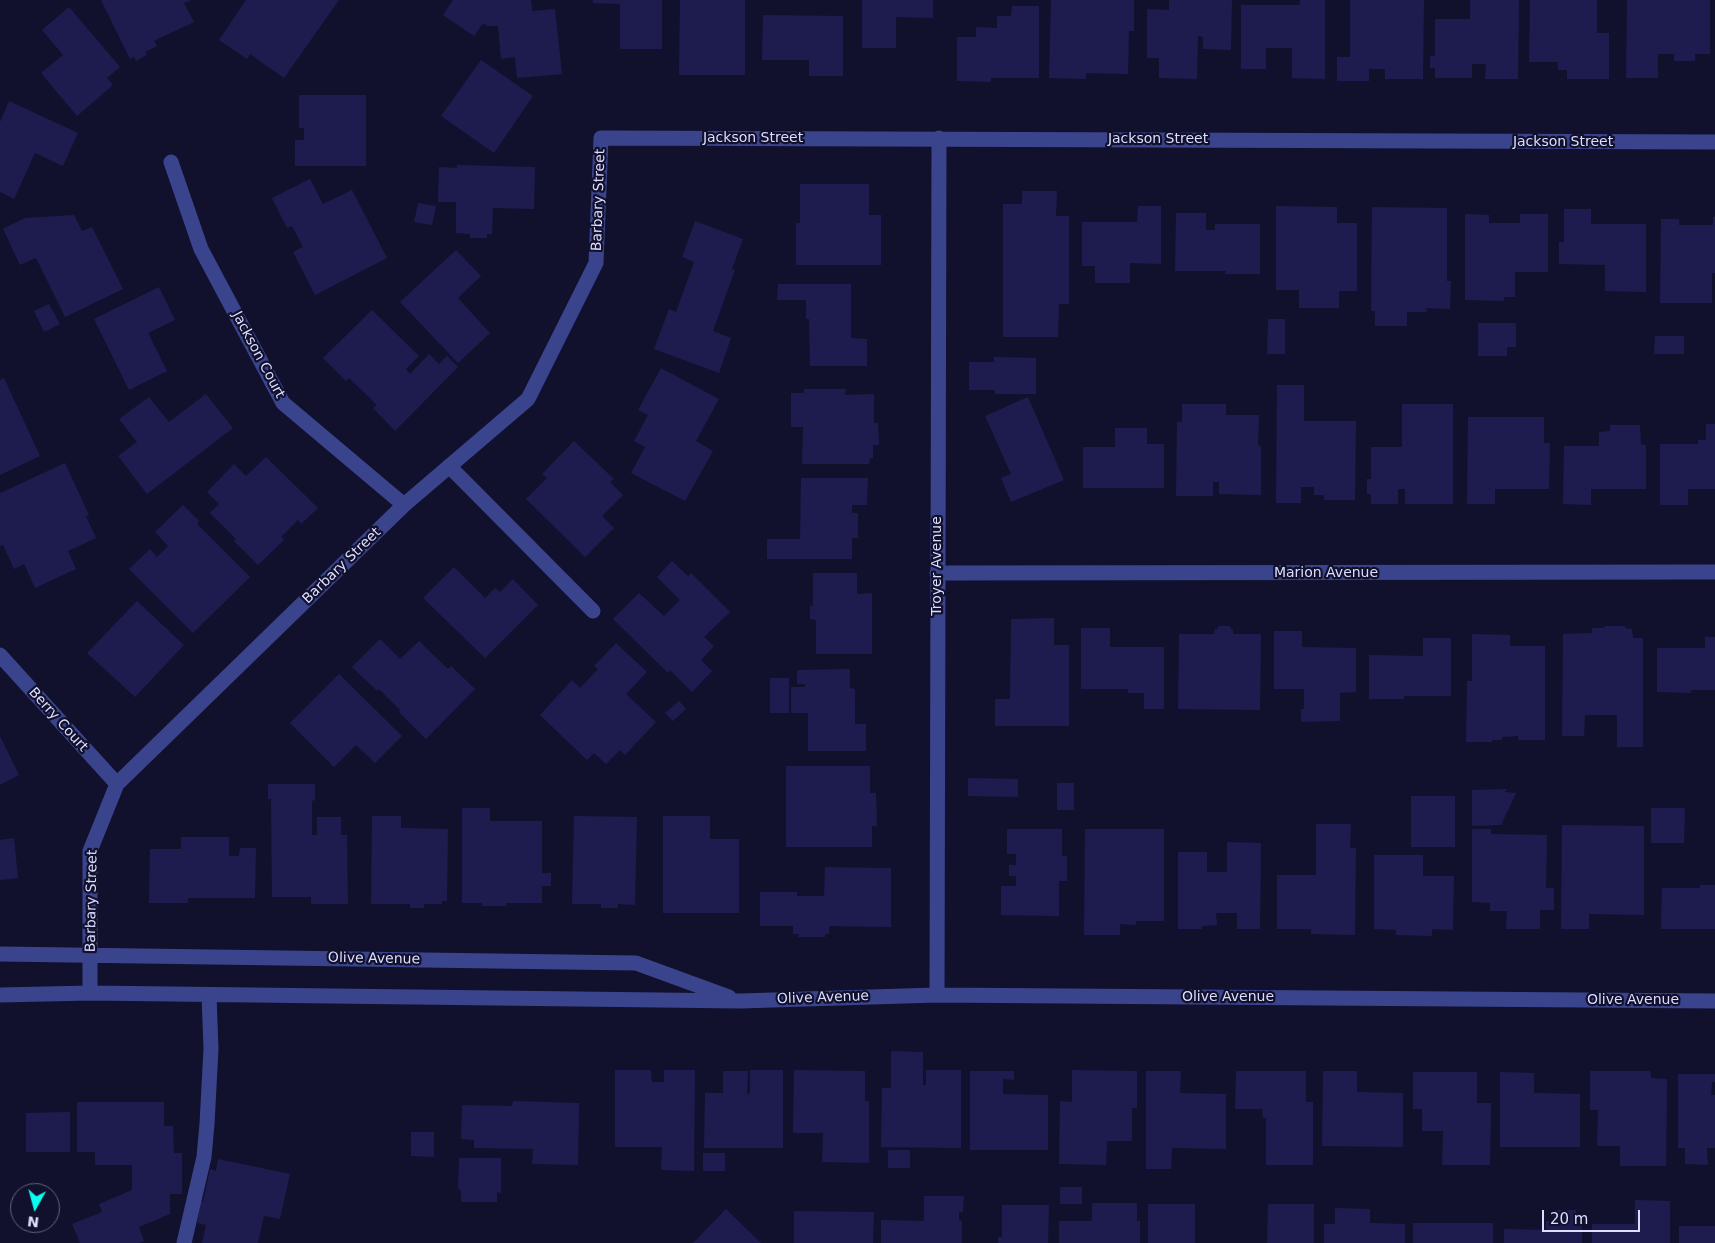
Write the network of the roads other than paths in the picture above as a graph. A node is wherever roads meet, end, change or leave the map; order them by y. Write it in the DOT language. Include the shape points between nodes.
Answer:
graph roads {
  1 [pos="601,138"];
  2 [pos="939,138"];
  3 [pos="1715,142"];
  4 [pos="171,162"];
  5 [pos="449,466"];
  6 [pos="404,506"];
  7 [pos="1715,572"];
  8 [pos="937,573"];
  9 [pos="593,611"];
  10 [pos="0,655"];
  11 [pos="117,784"];
  12 [pos="0,954"];
  13 [pos="91,954"];
  14 [pos="90,993"];
  15 [pos="0,995"];
  16 [pos="209,995"];
  17 [pos="937,995"];
  18 [pos="740,1001"];
  19 [pos="1715,1001"];
  20 [pos="184,1243"];
  1 -- 2 [label="street, Jackson Street"];
  1 -- 5 [label="street, Barbary Street" via="596,263 528,398"];
  2 -- 3 [label="street, Jackson Street"];
  2 -- 8 [label="street, Troyer Avenue"];
  4 -- 6 [label="street, Jackson Court" via="202,249 283,403"];
  5 -- 6 [label="street, Barbary Street"];
  5 -- 9 [label="street"];
  6 -- 11 [label="street, Barbary Street"];
  7 -- 8 [label="street, Marion Avenue"];
  8 -- 17 [label="street, Troyer Avenue"];
  10 -- 11 [label="street, Berry Court"];
  11 -- 13 [label="street, Barbary Street" via="90,851"];
  12 -- 13 [label="street, Olive Avenue"];
  13 -- 14 [label="street, Barbary Street"];
  13 -- 18 [label="street, Olive Avenue" via="636,962"];
  14 -- 15 [label="street, Olive Avenue"];
  14 -- 16 [label="street, Olive Avenue"];
  16 -- 18 [label="street, Olive Avenue"];
  16 -- 20 [label="street" via="211,1050 204,1157"];
  17 -- 18 [label="street, Olive Avenue"];
  17 -- 19 [label="street, Olive Avenue"];
}
